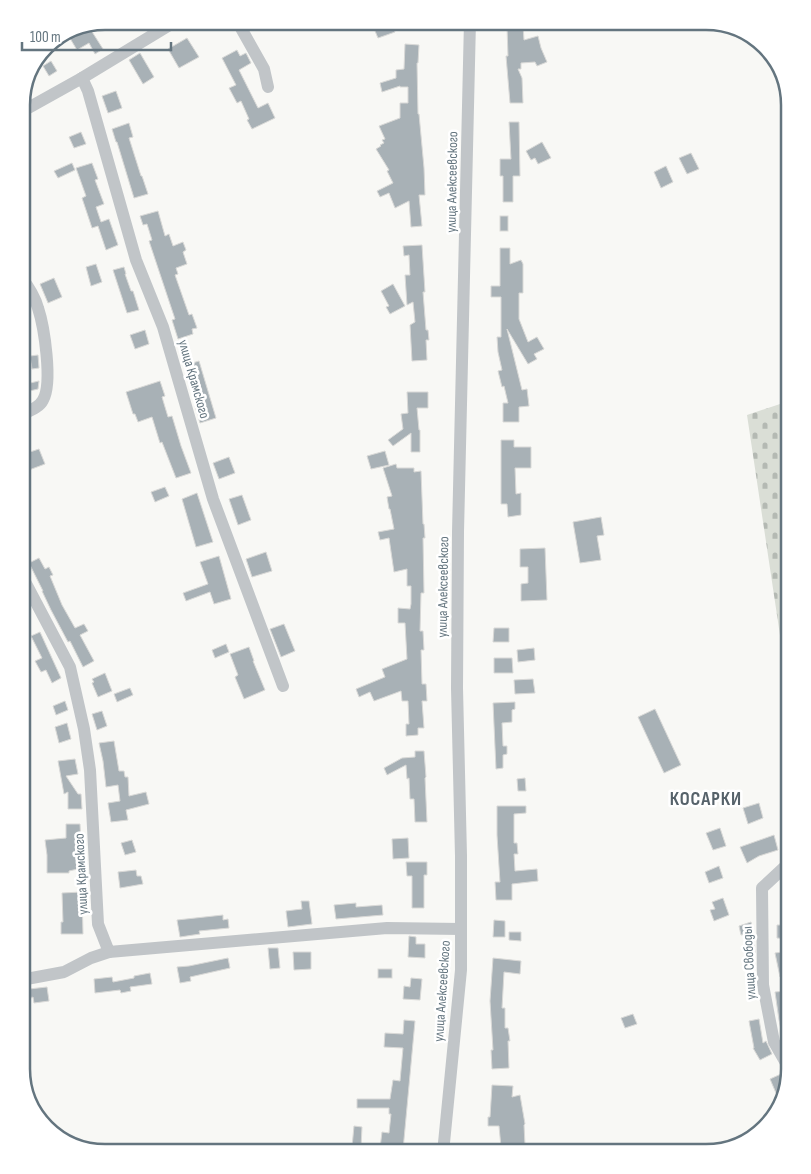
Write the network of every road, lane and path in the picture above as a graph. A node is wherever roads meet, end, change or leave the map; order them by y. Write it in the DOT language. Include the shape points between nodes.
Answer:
graph roads {
  1 [pos="161,30"];
  2 [pos="242,30"];
  3 [pos="470,30"];
  4 [pos="82,78"];
  5 [pos="268,88"];
  6 [pos="30,107"];
  7 [pos="30,291"];
  8 [pos="30,410"];
  9 [pos="30,591"];
  10 [pos="283,686"];
  11 [pos="781,869"];
  12 [pos="461,929"];
  13 [pos="109,952"];
  14 [pos="30,978"];
  15 [pos="781,1054"];
  16 [pos="444,1144"];
  1 -- 4 [label="street"];
  2 -- 5 [label="street" via="264,69"];
  3 -- 12 [label="street, улица Алексеевского" via="458,532"];
  4 -- 6 [label="street"];
  4 -- 10 [label="street, улица Крамского" via="136,260 163,327 213,499"];
  7 -- 8 [label="street" via="42,324 47,387 43,401"];
  9 -- 13 [label="street, улица Крамского" via="70,667 84,729 90,770 98,924"];
  11 -- 15 [label="street, улица Свободы" via="762,888 762,985 774,1042"];
  12 -- 13 [label="street" via="387,928"];
  12 -- 16 [label="street, улица Алексеевского" via="461,970"];
  13 -- 14 [label="street" via="64,972"];
}
